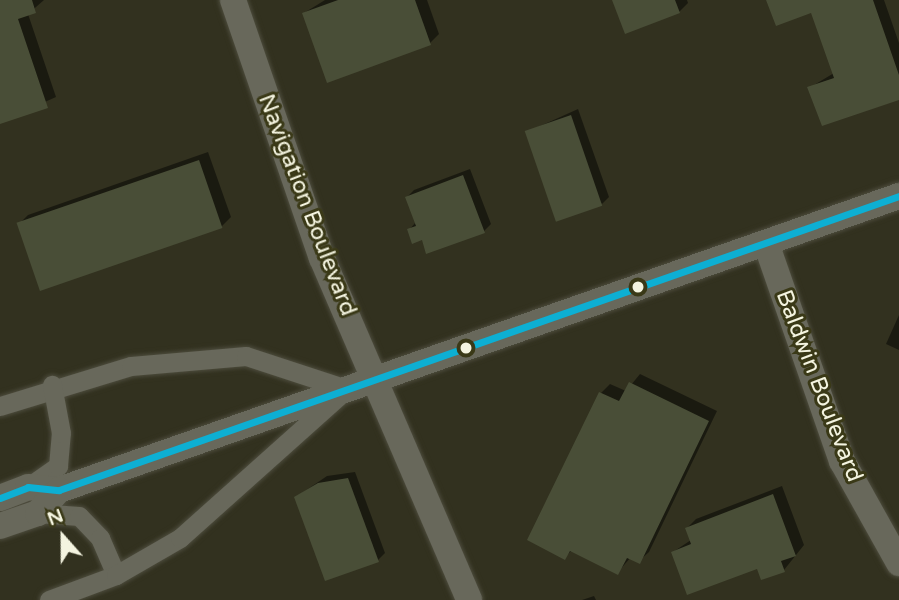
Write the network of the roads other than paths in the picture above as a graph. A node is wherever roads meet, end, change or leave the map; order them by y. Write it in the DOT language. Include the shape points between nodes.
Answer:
graph roads {
  1 [pos="233,0"];
  2 [pos="899,196"];
  3 [pos="766,243"];
  4 [pos="376,379"];
  5 [pos="52,386"];
  6 [pos="347,388"];
  7 [pos="0,406"];
  8 [pos="28,487"];
  9 [pos="60,490"];
  10 [pos="0,498"];
  11 [pos="38,513"];
  12 [pos="0,526"];
  13 [pos="899,563"];
  14 [pos="117,575"];
  15 [pos="49,600"];
  16 [pos="469,600"];
  1 -- 4 [label="main road, Navigation Boulevard" via="322,258"];
  2 -- 3 [label="main road"];
  3 -- 4 [label="main road"];
  3 -- 13 [label="main road, Baldwin Boulevard" via="842,461"];
  4 -- 6 [label="main road"];
  4 -- 16 [label="main road, Navigation Boulevard"];
  5 -- 6 [label="street" via="131,366 246,356"];
  5 -- 7 [label="street"];
  5 -- 8 [label="street" via="61,433 58,466"];
  6 -- 9 [label="main road"];
  6 -- 14 [label="street" via="180,538"];
  8 -- 9 [label="main road"];
  8 -- 10 [label="main road"];
  9 -- 11 [label="main road"];
  11 -- 12 [label="main road"];
  11 -- 14 [label="street" via="79,516 100,538"];
  14 -- 15 [label="street"];
}
